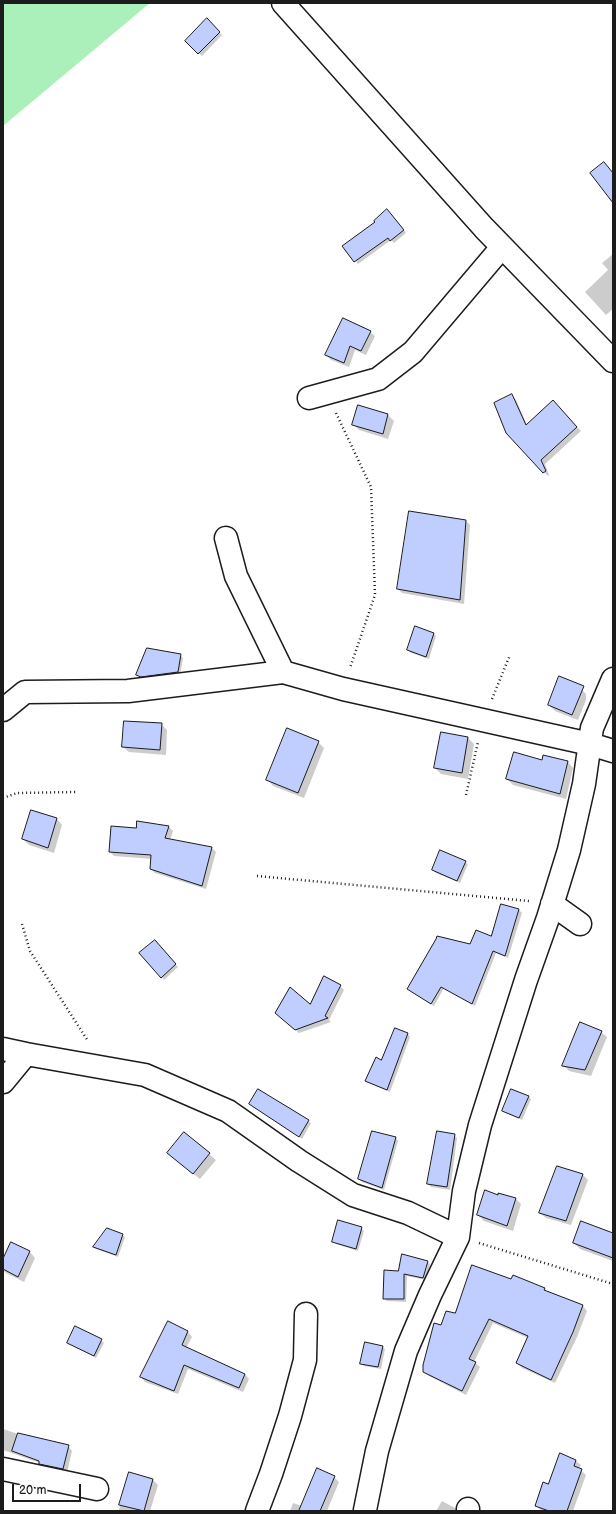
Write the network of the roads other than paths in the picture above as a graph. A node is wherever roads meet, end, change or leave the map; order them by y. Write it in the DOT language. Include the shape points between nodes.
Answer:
graph roads {
  1 [pos="283,3"];
  2 [pos="502,247"];
  3 [pos="613,361"];
  4 [pos="309,398"];
  5 [pos="226,538"];
  6 [pos="284,672"];
  7 [pos="613,679"];
  8 [pos="3,710"];
  9 [pos="590,744"];
  10 [pos="613,751"];
  11 [pos="552,904"];
  12 [pos="580,924"];
  13 [pos="3,1050"];
  14 [pos="26,1054"];
  15 [pos="3,1082"];
  16 [pos="458,1237"];
  17 [pos="306,1314"];
  18 [pos="3,1469"];
  19 [pos="97,1489"];
  20 [pos="365,1510"];
  21 [pos="256,1511"];
  1 -- 2 [label="street"];
  2 -- 3 [label="street"];
  2 -- 4 [label="street" via="413,352 378,379"];
  5 -- 6 [label="street" via="236,576"];
  6 -- 8 [label="street" via="128,691 25,692"];
  6 -- 9 [label="street" via="343,689"];
  7 -- 9 [label="street" via="592,728"];
  9 -- 10 [label="street"];
  9 -- 11 [label="street" via="569,850"];
  11 -- 12 [label="street"];
  11 -- 16 [label="street" via="480,1125 464,1191"];
  13 -- 14 [label="street"];
  14 -- 15 [label="street"];
  14 -- 16 [label="street" via="145,1075 228,1111 299,1162 353,1196 408,1213"];
  16 -- 20 [label="street" via="406,1351 377,1451"];
  17 -- 21 [label="street" via="305,1360 290,1416"];
  18 -- 19 [label="street"];
}
